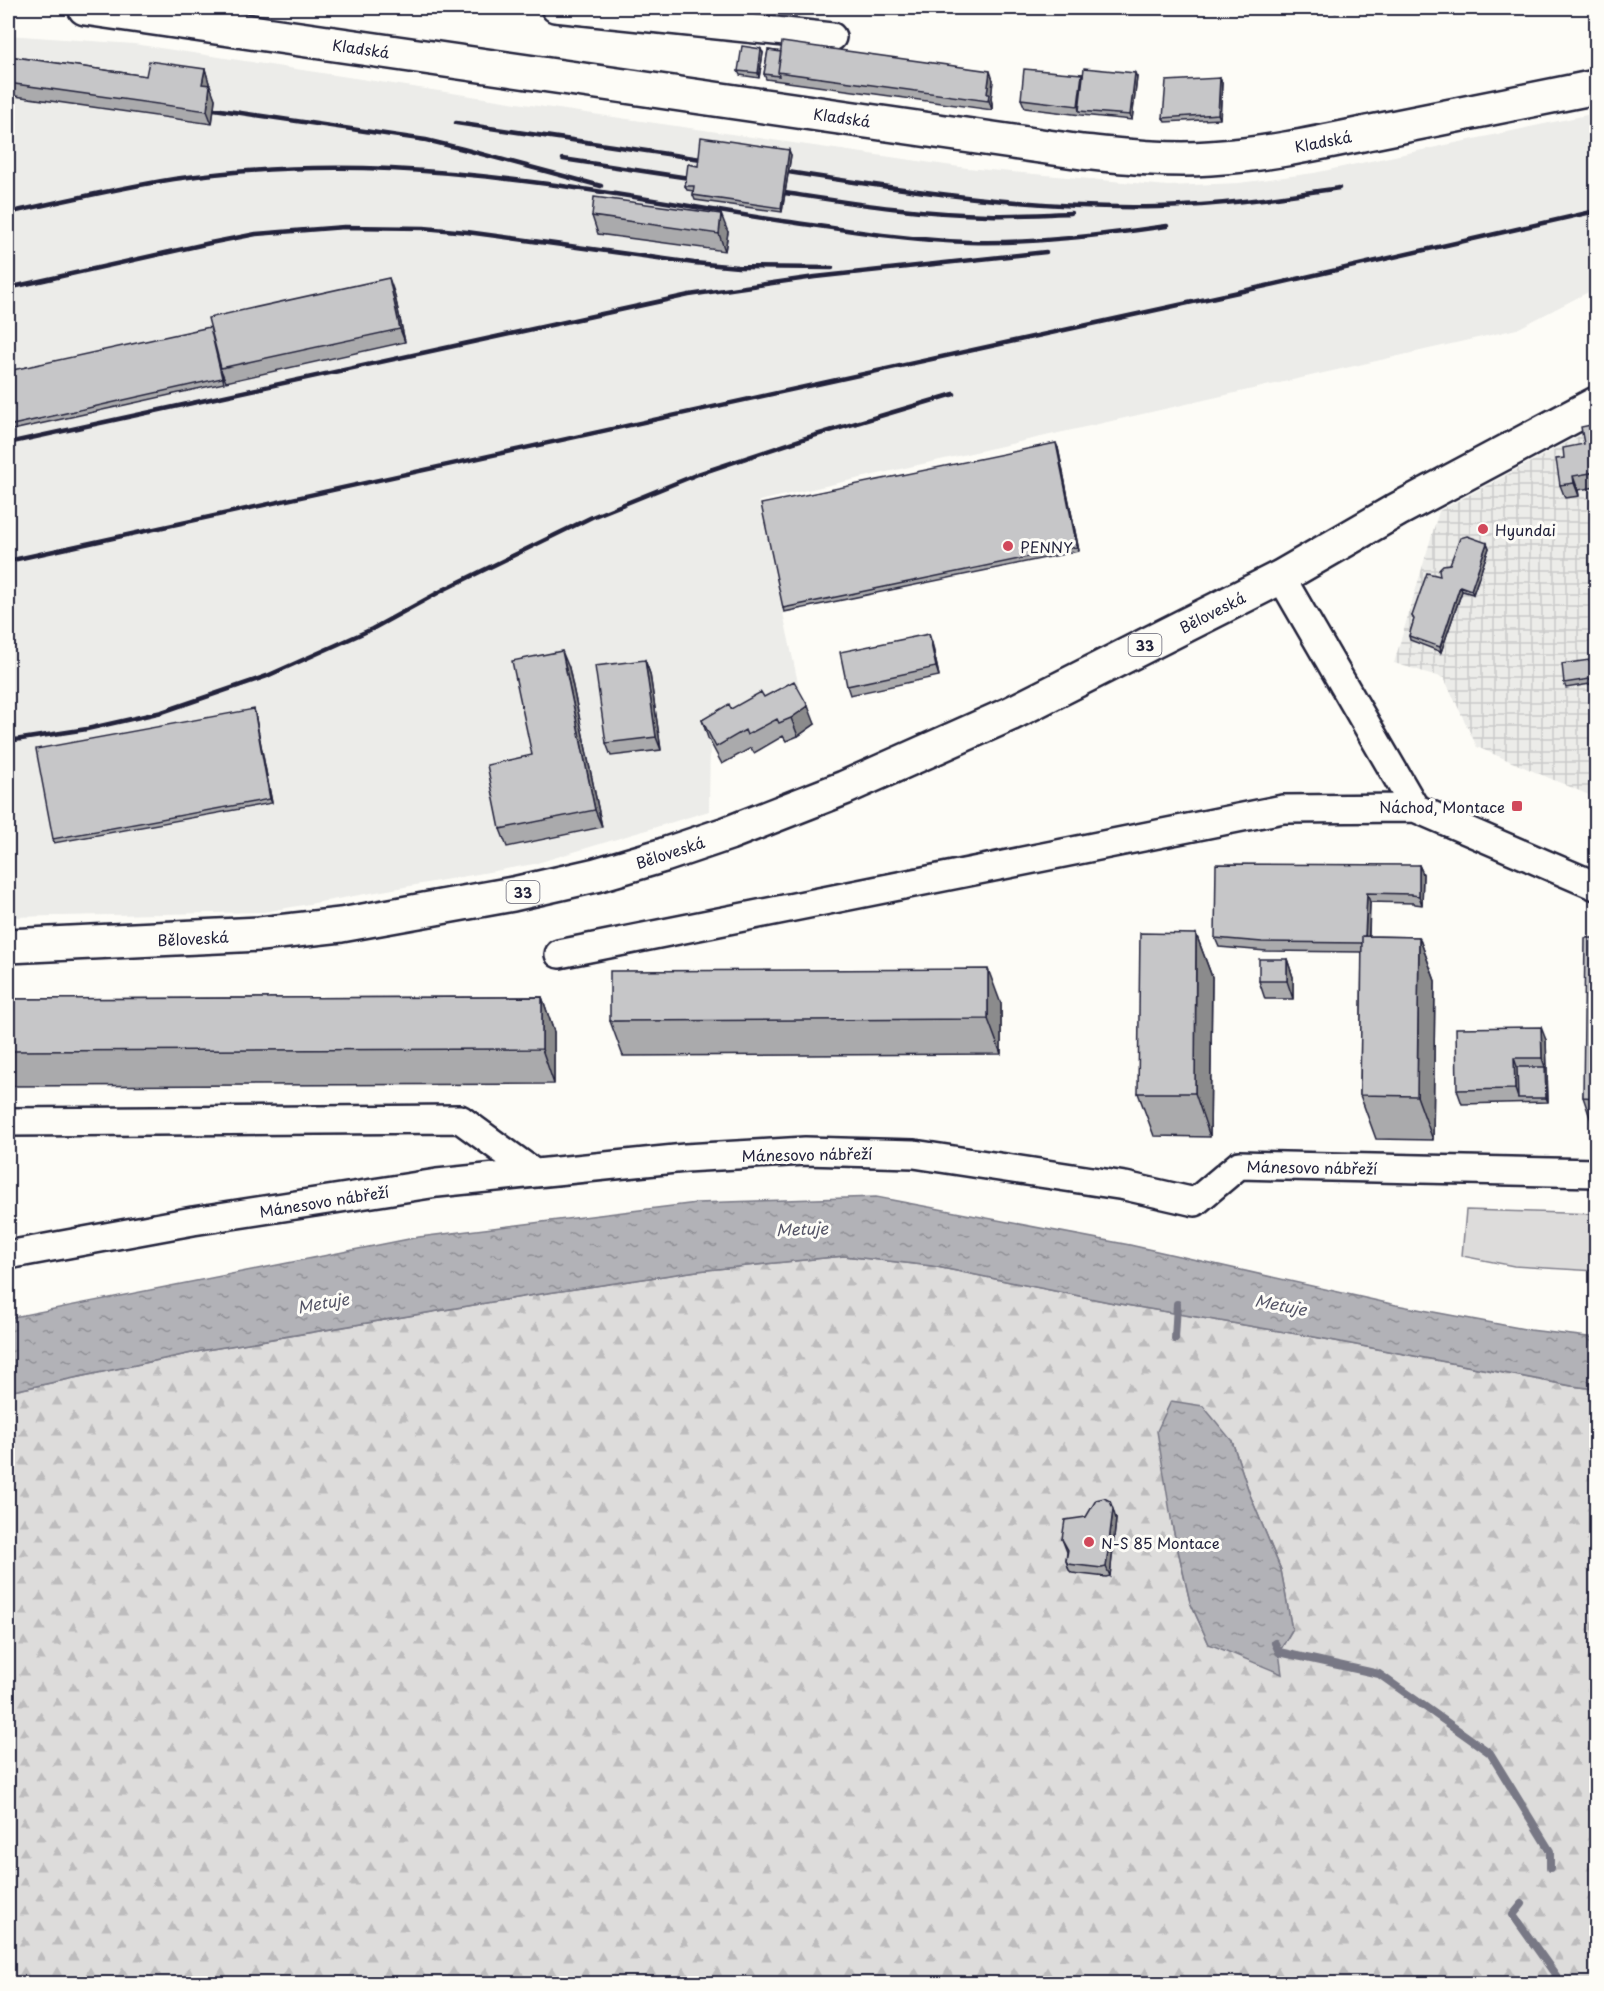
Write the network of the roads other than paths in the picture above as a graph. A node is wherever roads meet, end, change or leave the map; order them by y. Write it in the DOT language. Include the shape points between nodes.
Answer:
graph roads {
  1 [pos="85,8"];
  2 [pos="555,8"];
  3 [pos="832,37"];
  4 [pos="1596,87"];
  5 [pos="1596,404"];
  6 [pos="1281,577"];
  7 [pos="1415,808"];
  8 [pos="1596,886"];
  9 [pos="8,946"];
  10 [pos="559,954"];
  11 [pos="8,1122"];
  12 [pos="534,1173"];
  13 [pos="1596,1173"];
  14 [pos="8,1255"];
  1 -- 4 [label="main road, Kladská" via="1082,152 1172,159 1209,159 1323,142"];
  2 -- 3 [label="street"];
  5 -- 6 [label="main road, Běloveská / 33"];
  6 -- 7 [label="street"];
  6 -- 9 [label="main road, Běloveská / 33" via="1010,714 844,788 729,833 596,875 513,894 329,926 260,934"];
  7 -- 8 [label="street"];
  7 -- 10 [label="street" via="1283,808"];
  11 -- 12 [label="street" via="460,1119"];
  12 -- 13 [label="street, Mánesovo nábřeží" via="794,1152 914,1154 1125,1186 1196,1202 1239,1165"];
  12 -- 14 [label="street, Mánesovo nábřeží" via="437,1183 193,1221"];
}
